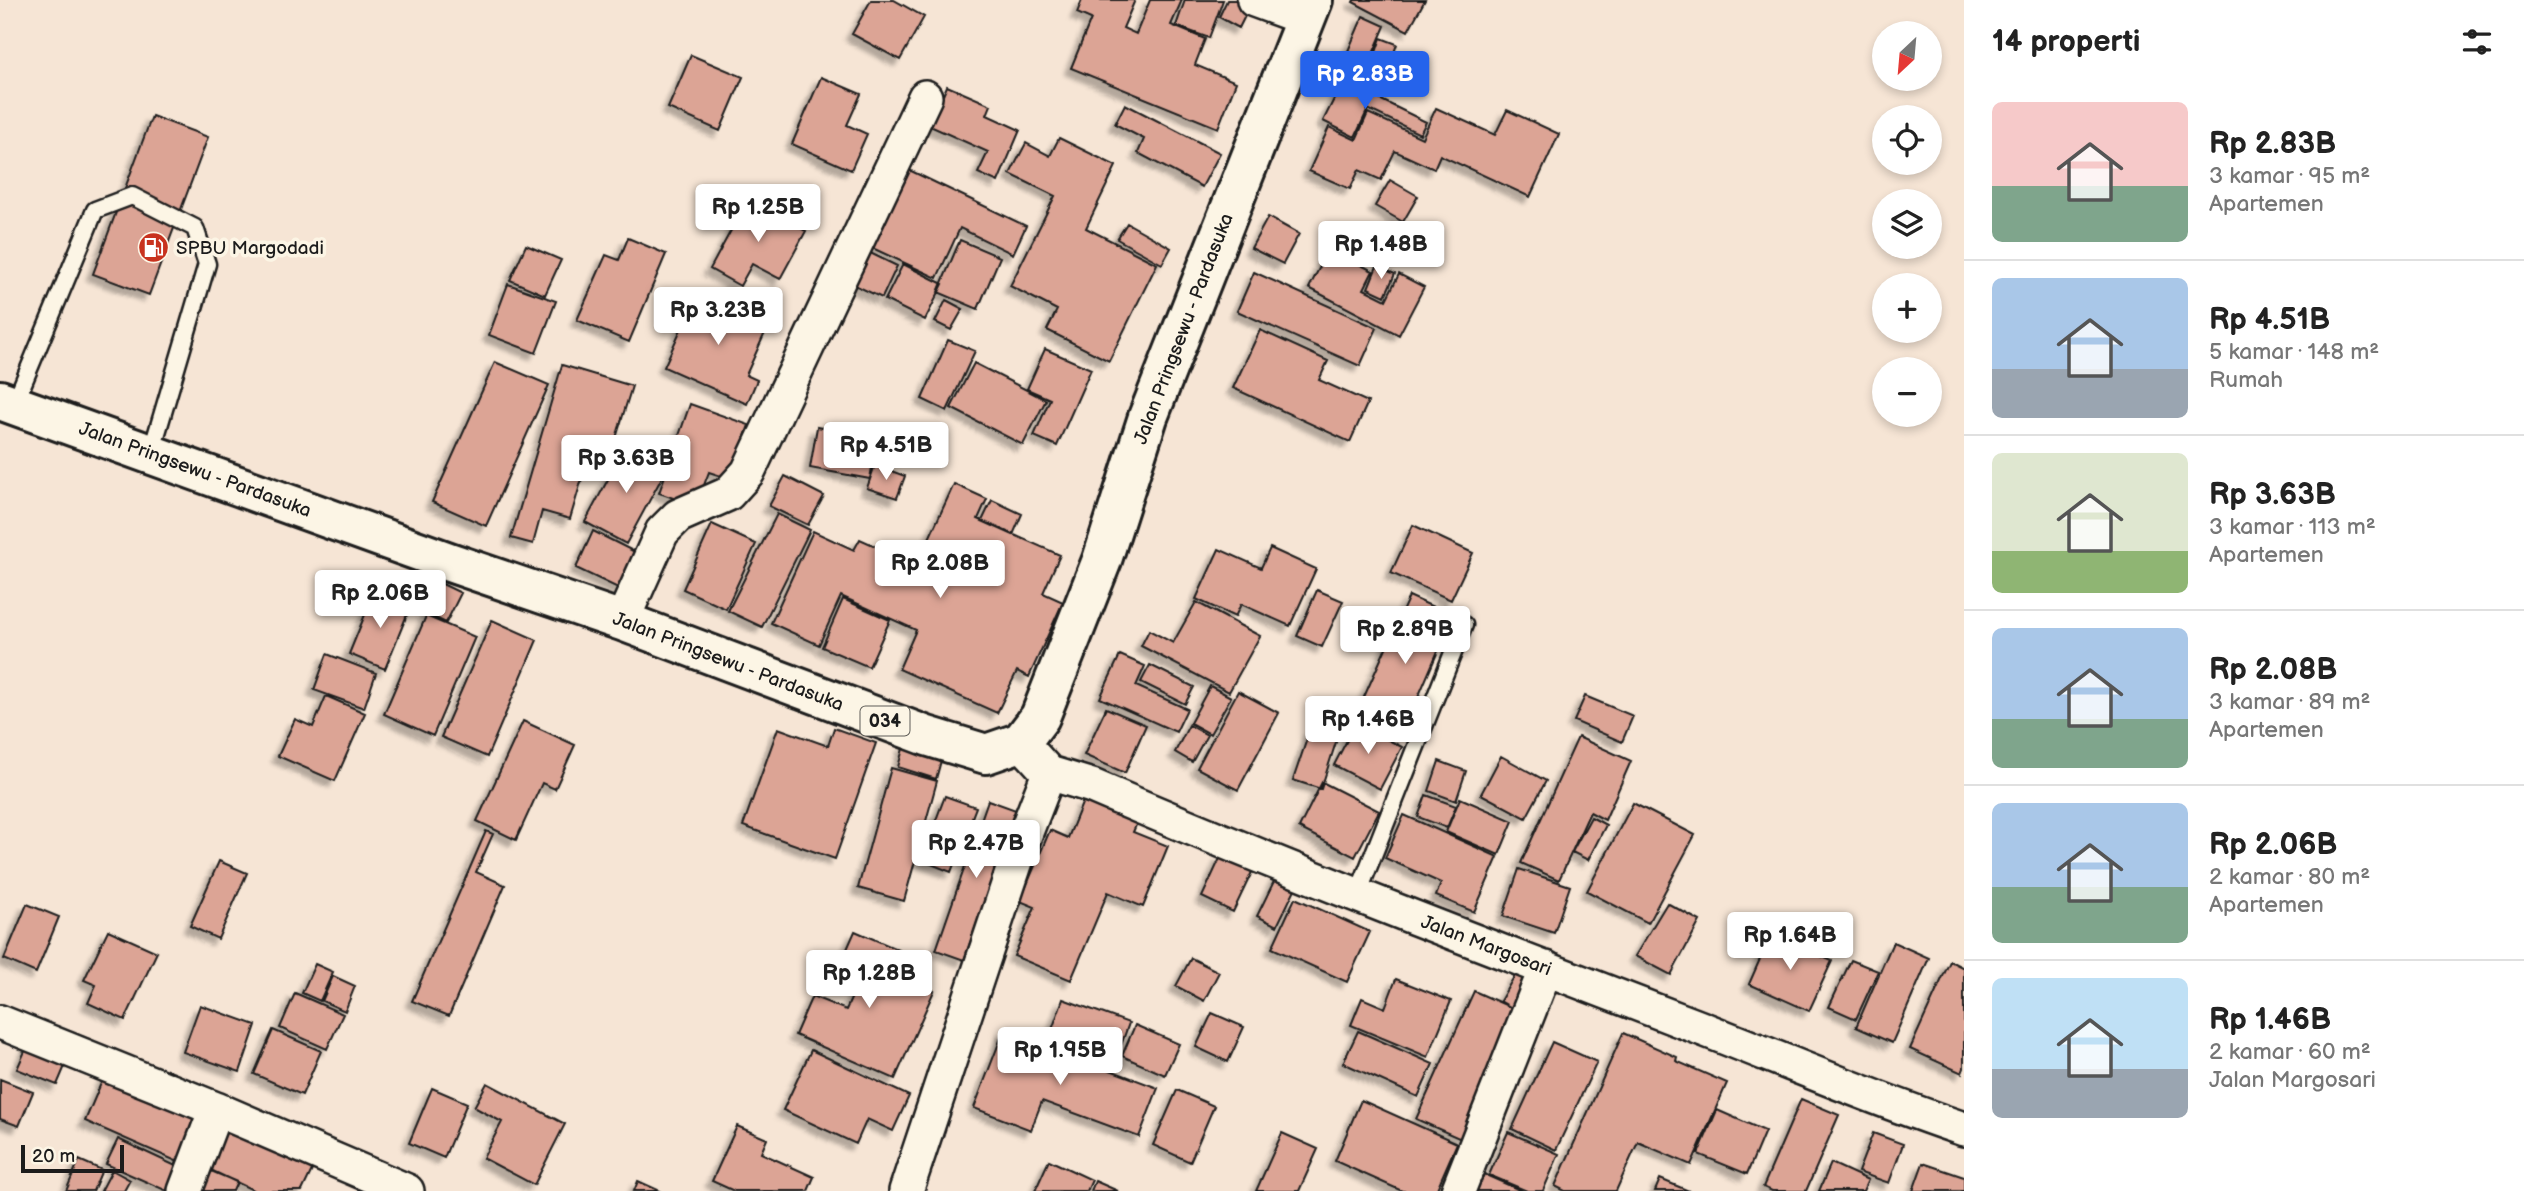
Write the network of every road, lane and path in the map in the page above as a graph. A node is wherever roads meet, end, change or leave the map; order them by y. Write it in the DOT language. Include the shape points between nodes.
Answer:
graph roads {
  1 [pos="1254,0"];
  2 [pos="1310,10"];
  3 [pos="925,97"];
  4 [pos="7,402"];
  5 [pos="151,453"];
  6 [pos="622,621"];
  7 [pos="1464,625"];
  8 [pos="1021,742"];
  9 [pos="1049,773"];
  10 [pos="1357,896"];
  11 [pos="1546,968"];
  12 [pos="0,1022"];
  13 [pos="216,1110"];
  14 [pos="1964,1129"];
  15 [pos="185,1191"];
  16 [pos="407,1191"];
  17 [pos="906,1191"];
  18 [pos="1458,1191"];
  1 -- 2 [label="street"];
  2 -- 8 [label="main road, Jalan Pringsewu - Pardasuka" via="1153,405 1102,560 1040,717"];
  3 -- 6 [label="street" via="748,472 728,494 678,516 662,532"];
  4 -- 5 [label="main road, Jalan Pringsewu - Pardasuka / 034"];
  4 -- 5 [label="lane" via="95,210 132,196 195,228 207,264"];
  5 -- 6 [label="main road, Jalan Pringsewu - Pardasuka / 034"];
  6 -- 8 [label="main road, Jalan Pringsewu - Pardasuka / 034" via="986,754"];
  7 -- 10 [label="lane"];
  8 -- 9 [label="street"];
  9 -- 10 [label="street, Jalan Margosari" via="1091,786"];
  9 -- 17 [label="street"];
  10 -- 11 [label="street, Jalan Margosari"];
  11 -- 14 [label="street, Jalan Margosari" via="1891,1105"];
  11 -- 18 [label="street"];
  12 -- 13 [label="street"];
  13 -- 15 [label="street"];
  13 -- 16 [label="street"];
}
